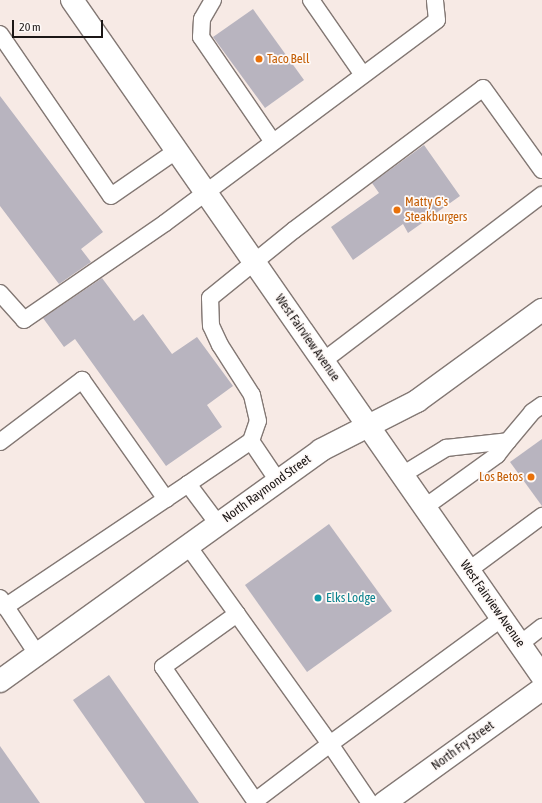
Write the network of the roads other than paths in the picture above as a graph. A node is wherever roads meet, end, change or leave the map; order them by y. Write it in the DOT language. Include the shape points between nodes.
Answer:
graph roads {
  1 [pos="72,0"];
  2 [pos="213,0"];
  3 [pos="310,0"];
  4 [pos="435,0"];
  5 [pos="0,34"];
  6 [pos="363,75"];
  7 [pos="272,142"];
  8 [pos="176,151"];
  9 [pos="542,170"];
  10 [pos="206,192"];
  11 [pos="542,195"];
  12 [pos="256,264"];
  13 [pos="0,293"];
  14 [pos="542,310"];
  15 [pos="323,361"];
  16 [pos="542,405"];
  17 [pos="368,426"];
  18 [pos="251,441"];
  19 [pos="508,441"];
  20 [pos="0,442"];
  21 [pos="402,475"];
  22 [pos="278,481"];
  23 [pos="188,484"];
  24 [pos="166,499"];
  25 [pos="425,507"];
  26 [pos="542,516"];
  27 [pos="218,524"];
  28 [pos="188,546"];
  29 [pos="469,570"];
  30 [pos="3,602"];
  31 [pos="237,614"];
  32 [pos="502,618"];
  33 [pos="542,627"];
  34 [pos="520,644"];
  35 [pos="37,654"];
  36 [pos="542,676"];
  37 [pos="0,681"];
  38 [pos="542,689"];
  39 [pos="330,744"];
  40 [pos="370,803"];
  41 [pos="384,803"];
  1 -- 8 [label="street, West Fairview Avenue"];
  2 -- 7 [label="lane" via="202,19 201,38"];
  3 -- 6 [label="lane"];
  4 -- 6 [label="lane" via="437,20"];
  5 -- 8 [label="lane" via="111,196"];
  6 -- 7 [label="lane"];
  7 -- 10 [label="lane"];
  8 -- 10 [label="street, West Fairview Avenue"];
  9 -- 12 [label="lane" via="483,88 294,230"];
  10 -- 12 [label="street, West Fairview Avenue"];
  10 -- 13 [label="lane" via="24,320"];
  11 -- 15 [label="lane"];
  12 -- 15 [label="street, West Fairview Avenue"];
  12 -- 18 [label="lane" via="210,298 211,326 220,346 252,395 258,421"];
  14 -- 17 [label="street, North Raymond Street" via="417,401"];
  15 -- 17 [label="street, West Fairview Avenue"];
  16 -- 19 [label="lane" via="532,412"];
  17 -- 21 [label="street, West Fairview Avenue"];
  17 -- 22 [label="street, North Raymond Street" via="321,450"];
  18 -- 22 [label="lane"];
  18 -- 23 [label="lane"];
  19 -- 21 [label="lane" via="446,448"];
  19 -- 25 [label="lane" via="497,455"];
  20 -- 24 [label="lane" via="82,380"];
  21 -- 25 [label="street, West Fairview Avenue"];
  22 -- 27 [label="street, North Raymond Street"];
  23 -- 24 [label="lane"];
  23 -- 27 [label="lane"];
  24 -- 30 [label="lane"];
  25 -- 29 [label="street, West Fairview Avenue"];
  26 -- 29 [label="lane"];
  27 -- 28 [label="street, North Raymond Street"];
  28 -- 31 [label="lane"];
  28 -- 35 [label="street, North Raymond Street"];
  29 -- 32 [label="street, West Fairview Avenue"];
  30 -- 35 [label="lane"];
  31 -- 39 [label="lane"];
  31 -- 39 [label="lane" via="163,667 255,801"];
  32 -- 34 [label="street, West Fairview Avenue"];
  32 -- 39 [label="lane"];
  33 -- 34 [label="lane"];
  34 -- 36 [label="street, West Fairview Avenue"];
  35 -- 37 [label="street, North Raymond Street"];
  38 -- 41 [label="street, North Fry Street"];
  39 -- 40 [label="lane"];
}
